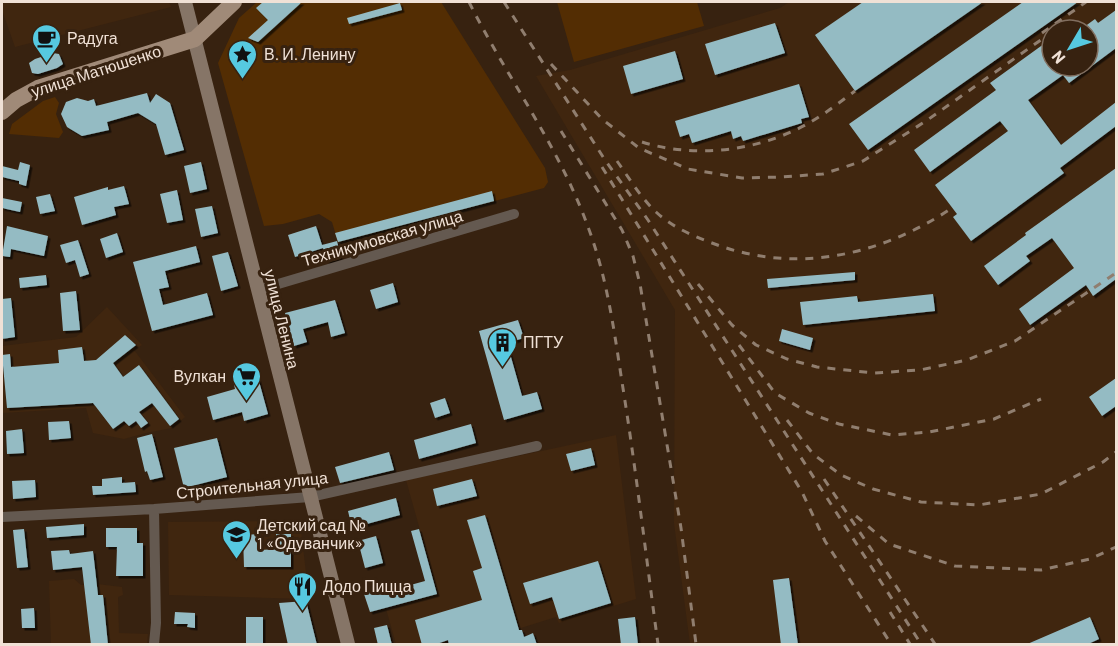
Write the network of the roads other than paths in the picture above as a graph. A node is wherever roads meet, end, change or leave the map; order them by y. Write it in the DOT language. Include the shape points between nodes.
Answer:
graph roads {
  1 [pos="185,2"];
  2 [pos="234,2"];
  3 [pos="195,39"];
  4 [pos="9,102"];
  5 [pos="2,112"];
  6 [pos="514,214"];
  7 [pos="258,290"];
  8 [pos="537,446"];
  9 [pos="310,497"];
  10 [pos="154,510"];
  11 [pos="2,516"];
  12 [pos="154,645"];
  13 [pos="348,645"];
  1 -- 3 [label="main road, улица Ленина"];
  2 -- 3 [label="main road"];
  3 -- 4 [label="main road, улица Матюшенко" via="55,82"];
  3 -- 7 [label="main road, улица Ленина"];
  4 -- 5 [label="main road, улица Матюшенко"];
  6 -- 7 [label="street, Техникумовская улица"];
  7 -- 9 [label="main road, улица Ленина"];
  8 -- 9 [label="street, Строительная улица"];
  9 -- 10 [label="street, Строительная улица"];
  9 -- 13 [label="main road, улица Ленина"];
  10 -- 11 [label="street, Строительная улица"];
  10 -- 12 [label="street"];
}
